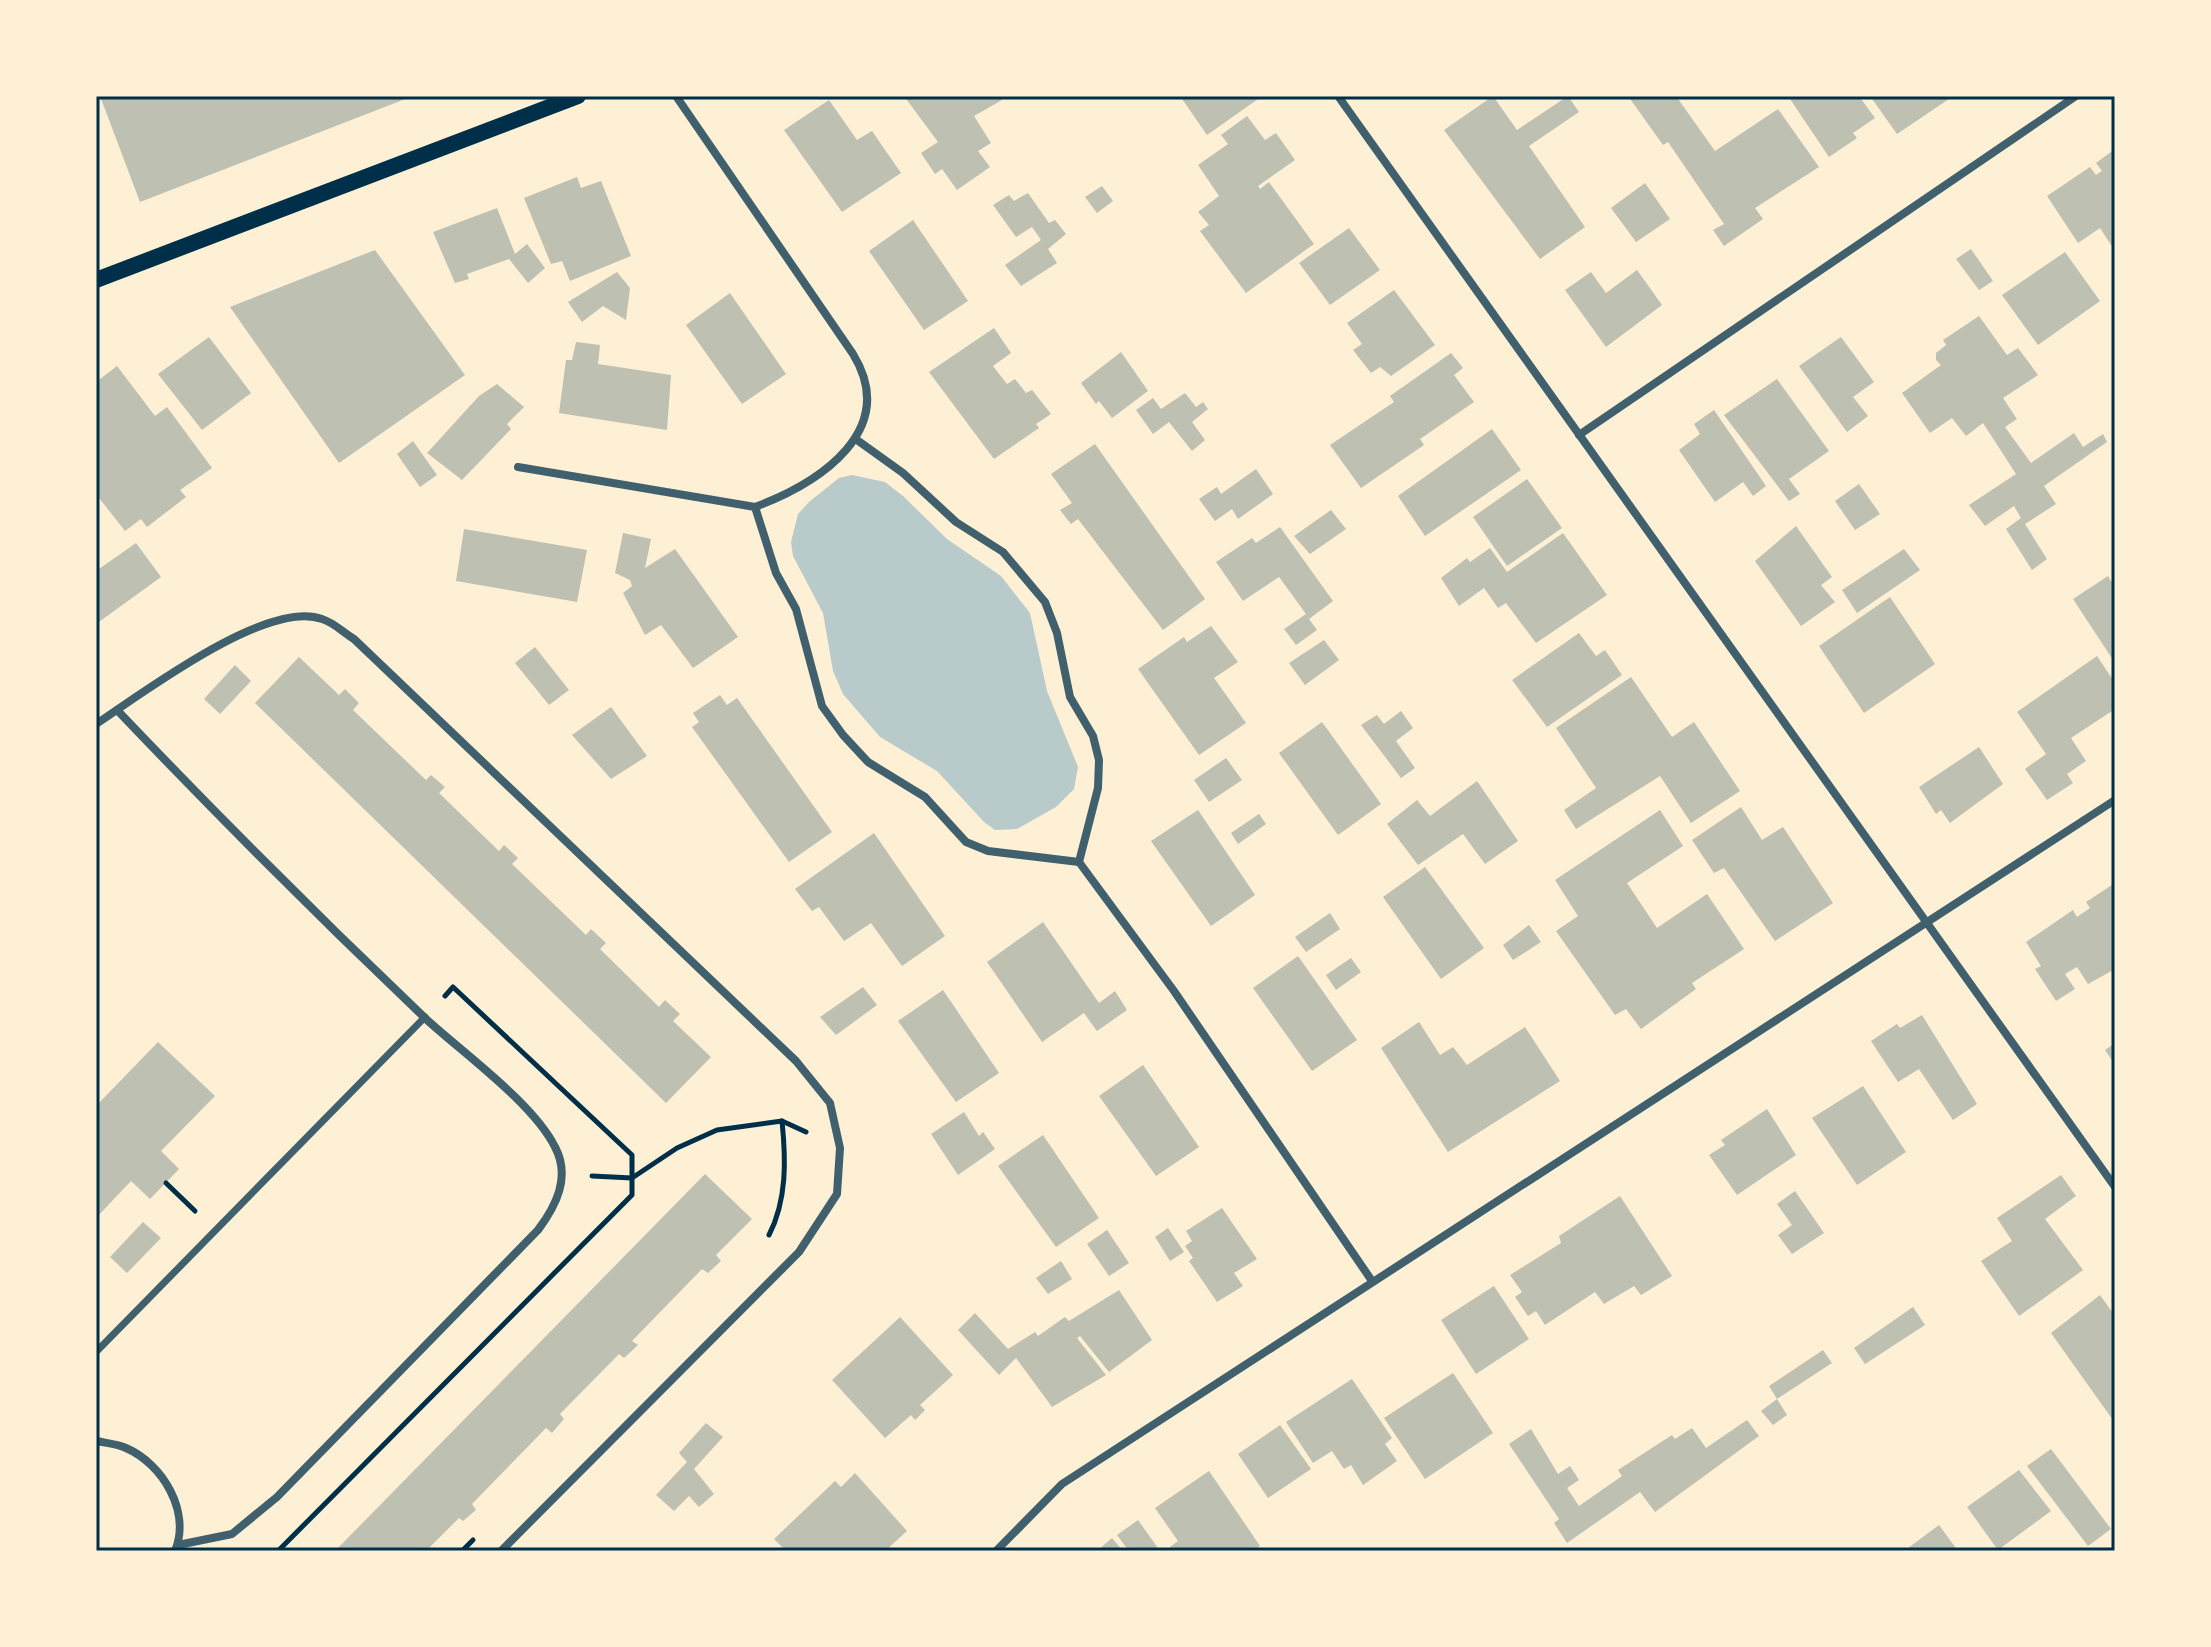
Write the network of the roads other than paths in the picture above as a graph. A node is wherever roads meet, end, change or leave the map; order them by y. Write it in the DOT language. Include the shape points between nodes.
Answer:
graph roads {
  1 [pos="589,96"];
  2 [pos="676,96"];
  3 [pos="1338,96"];
  4 [pos="2076,96"];
  5 [pos="574,98"];
  6 [pos="96,280"];
  7 [pos="1579,435"];
  8 [pos="857,440"];
  9 [pos="518,467"];
  10 [pos="755,507"];
  11 [pos="117,710"];
  12 [pos="96,724"];
  13 [pos="2115,800"];
  14 [pos="1079,862"];
  15 [pos="1928,923"];
  16 [pos="425,1017"];
  17 [pos="2115,1187"];
  18 [pos="1372,1281"];
  19 [pos="96,1352"];
  20 [pos="96,1441"];
  21 [pos="176,1548"];
  22 [pos="501,1551"];
  23 [pos="996,1551"];
  1 -- 5 [label="main road"];
  2 -- 8 [label="street" via="863,370 868,414"];
  3 -- 7 [label="street"];
  4 -- 7 [label="street"];
  5 -- 6 [label="main road"];
  7 -- 15 [label="street"];
  8 -- 10 [label="street" via="786,495"];
  8 -- 14 [label="street" via="956,522 1003,552 1045,602 1070,697 1093,736 1099,760 1098,788"];
  9 -- 10 [label="street"];
  10 -- 14 [label="street" via="776,573 796,609 822,706 843,735 868,762 925,797 966,842 988,851"];
  11 -- 12 [label="street"];
  11 -- 16 [label="street"];
  11 -- 22 [label="street" via="221,644 277,618 321,618 354,639 796,1061 830,1103 840,1148 837,1194 799,1252"];
  13 -- 15 [label="street"];
  14 -- 18 [label="street"];
  15 -- 17 [label="street"];
  15 -- 18 [label="street"];
  16 -- 19 [label="street"];
  16 -- 21 [label="street" via="534,1120 555,1147 563,1176 554,1209 277,1497 232,1534"];
  18 -- 23 [label="street" via="1062,1484"];
  20 -- 21 [label="street" via="126,1447 150,1463 169,1486 179,1515"];
}
